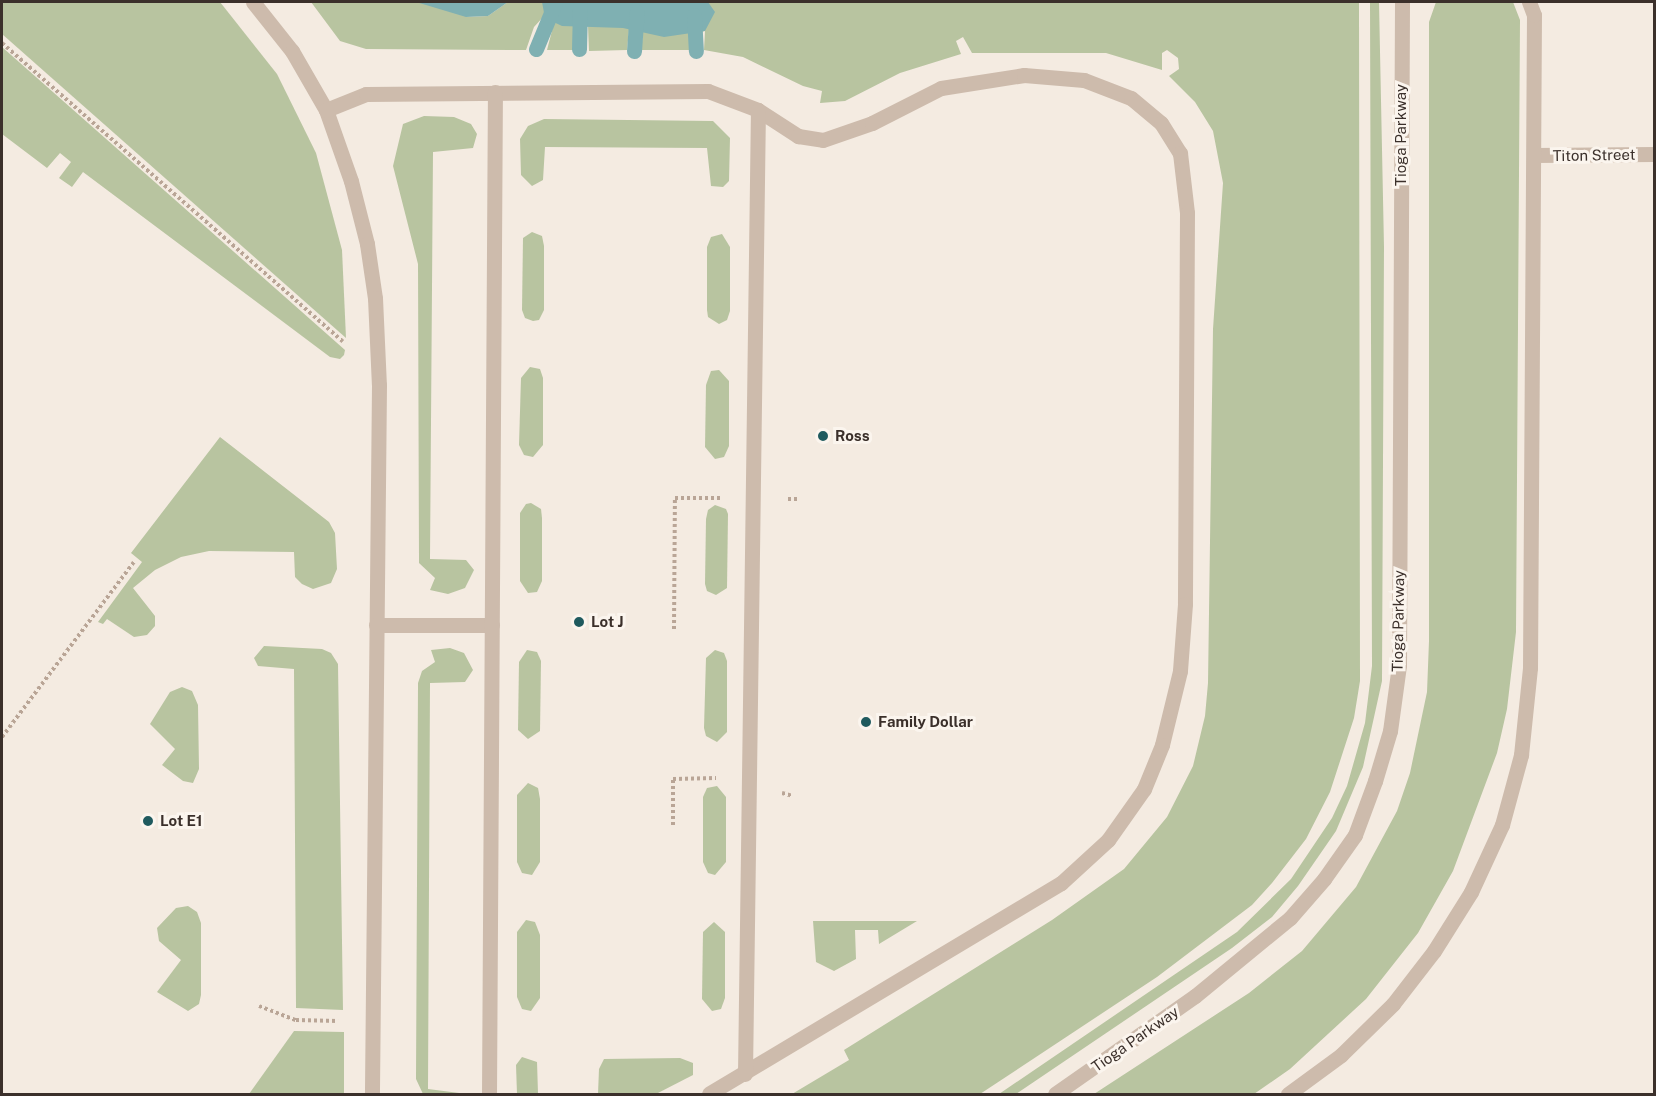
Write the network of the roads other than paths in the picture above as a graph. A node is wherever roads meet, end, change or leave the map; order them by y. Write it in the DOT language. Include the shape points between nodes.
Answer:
graph roads {
  1 [pos="253,2"];
  2 [pos="1402,2"];
  3 [pos="1529,2"];
  4 [pos="495,92"];
  5 [pos="326,110"];
  6 [pos="758,110"];
  7 [pos="1654,154"];
  8 [pos="1534,156"];
  9 [pos="376,625"];
  10 [pos="492,626"];
  11 [pos="745,1074"];
  12 [pos="372,1095"];
  13 [pos="489,1095"];
  14 [pos="709,1095"];
  15 [pos="1055,1095"];
  16 [pos="1288,1095"];
  1 -- 5 [label="street" via="291,51"];
  2 -- 15 [label="street, Tioga Parkway" via="1399,665 1390,731 1375,781 1355,835 1290,918 1195,996"];
  3 -- 8 [label="street" via="1534,15"];
  4 -- 5 [label="street" via="366,94"];
  4 -- 6 [label="street" via="708,91"];
  4 -- 10 [label="street"];
  5 -- 9 [label="street" via="351,181 367,244 375,298 379,385"];
  6 -- 11 [label="street"];
  6 -- 11 [label="street" via="798,136 823,140 872,123 941,88 1024,75 1084,80 1131,98 1161,123 1180,153 1186,183 1185,604 1180,671 1162,745 1144,789 1108,840 1061,883"];
  7 -- 8 [label="street, Titon Street"];
  8 -- 16 [label="street" via="1530,668 1521,755 1502,825 1471,892 1434,951 1394,1004 1341,1055"];
  9 -- 10 [label="street"];
  9 -- 12 [label="street"];
  10 -- 13 [label="street"];
  11 -- 14 [label="street"];
}
